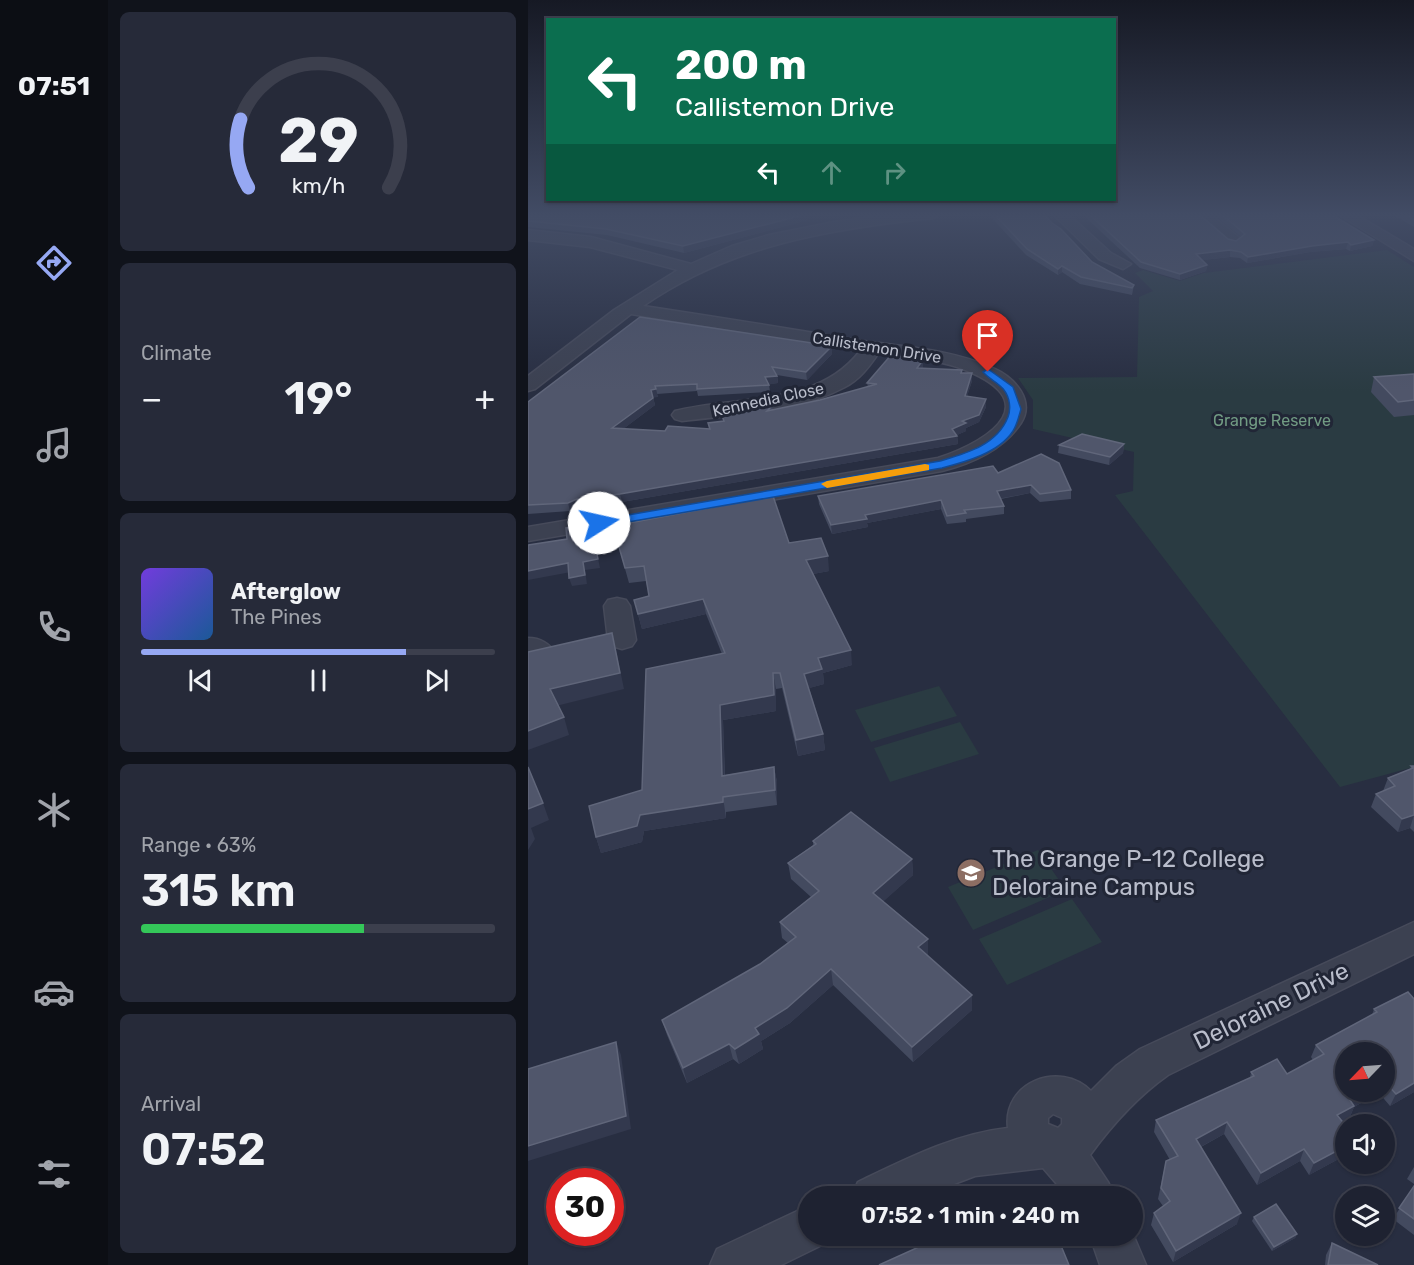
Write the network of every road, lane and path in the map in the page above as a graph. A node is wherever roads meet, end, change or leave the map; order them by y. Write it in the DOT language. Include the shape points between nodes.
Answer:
graph roads {
  1 [pos="684,273"];
  2 [pos="630,309"];
  3 [pos="874,346"];
  4 [pos="528,385"];
  5 [pos="682,415"];
  6 [pos="528,534"];
  7 [pos="617,606"];
  8 [pos="622,640"];
  9 [pos="1414,937"];
  10 [pos="1130,1078"];
  11 [pos="1057,1136"];
  12 [pos="895,1186"];
  13 [pos="1086,1186"];
  14 [pos="798,1233"];
  15 [pos="1116,1246"];
  16 [pos="733,1265"];
  17 [pos="1124,1265"];
  1 -- 2 [label="street"];
  2 -- 3 [label="street, Callistemon Drive"];
  2 -- 4 [label="street"];
  3 -- 5 [label="street, Kennedia Close" via="850,375 827,388"];
  3 -- 6 [label="street, Callistemon Drive" via="947,358 988,372 1014,397 1014,420 989,447 942,464"];
  7 -- 8 [label="street"];
  9 -- 10 [label="street, Deloraine Drive" via="1154,1062"];
  10 -- 11 [label="street, Deloraine Drive"];
  10 -- 11 [label="street, Deloraine Drive" via="1086,1093 1060,1095 1078,1109"];
  11 -- 12 [label="street" via="974,1153"];
  11 -- 13 [label="street"];
  14 -- 16 [label="street"];
  15 -- 17 [label="street"];
}
